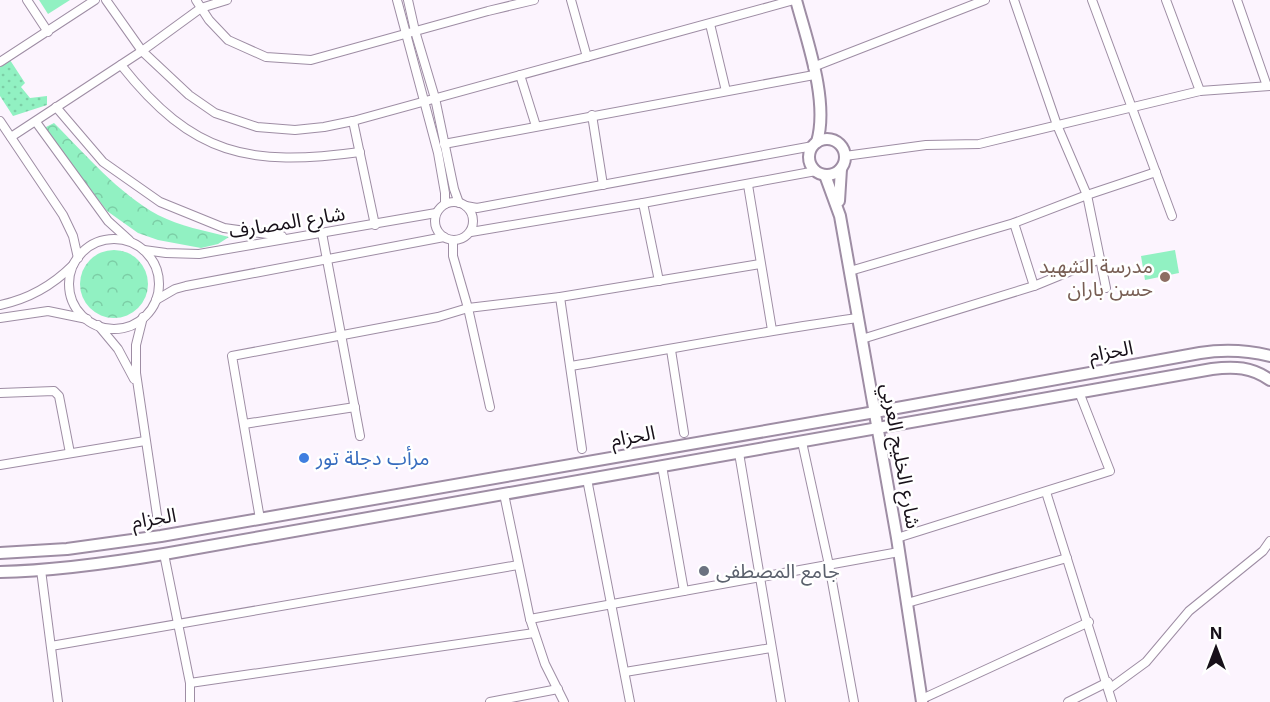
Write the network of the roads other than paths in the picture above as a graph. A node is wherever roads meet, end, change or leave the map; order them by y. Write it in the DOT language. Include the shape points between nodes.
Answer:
graph roads {
  1 [pos="27,0"];
  2 [pos="95,0"];
  3 [pos="106,0"];
  4 [pos="196,0"];
  5 [pos="227,0"];
  6 [pos="398,0"];
  7 [pos="408,0"];
  8 [pos="534,0"];
  9 [pos="571,0"];
  10 [pos="795,0"];
  11 [pos="985,0"];
  12 [pos="1014,0"];
  13 [pos="1092,0"];
  14 [pos="1166,0"];
  15 [pos="1237,0"];
  16 [pos="201,8"];
  17 [pos="710,24"];
  18 [pos="415,31"];
  19 [pos="48,32"];
  20 [pos="406,33"];
  21 [pos="142,51"];
  22 [pos="587,57"];
  23 [pos="0,62"];
  24 [pos="120,65"];
  25 [pos="814,71"];
  26 [pos="520,75"];
  27 [pos="1269,86"];
  28 [pos="726,91"];
  29 [pos="1200,91"];
  30 [pos="435,98"];
  31 [pos="426,101"];
  32 [pos="820,102"];
  33 [pos="56,107"];
  34 [pos="1132,108"];
  35 [pos="592,116"];
  36 [pos="0,121"];
  37 [pos="353,121"];
  38 [pos="36,122"];
  39 [pos="1057,125"];
  40 [pos="536,126"];
  41 [pos="11,137"];
  42 [pos="836,141"];
  43 [pos="444,144"];
  44 [pos="815,144"];
  45 [pos="360,152"];
  46 [pos="845,156"];
  47 [pos="841,169"];
  48 [pos="1156,172"];
  49 [pos="821,173"];
  50 [pos="603,185"];
  51 [pos="748,185"];
  52 [pos="1087,195"];
  53 [pos="643,203"];
  54 [pos="445,204"];
  55 [pos="463,204"];
  56 [pos="436,213"];
  57 [pos="840,216"];
  58 [pos="1172,216"];
  59 [pos="1014,223"];
  60 [pos="375,225"];
  61 [pos="471,232"];
  62 [pos="322,233"];
  63 [pos="293,237"];
  64 [pos="444,237"];
  65 [pos="453,241"];
  66 [pos="132,243"];
  67 [pos="144,250"];
  68 [pos="328,259"];
  69 [pos="1100,259"];
  70 [pos="76,261"];
  71 [pos="760,264"];
  72 [pos="850,271"];
  73 [pos="659,281"];
  74 [pos="1034,286"];
  75 [pos="1106,288"];
  76 [pos="560,297"];
  77 [pos="156,300"];
  78 [pos="0,305"];
  79 [pos="468,308"];
  80 [pos="144,317"];
  81 [pos="0,318"];
  82 [pos="858,318"];
  83 [pos="87,319"];
  84 [pos="98,325"];
  85 [pos="772,330"];
  86 [pos="342,336"];
  87 [pos="862,339"];
  88 [pos="671,350"];
  89 [pos="1270,356"];
  90 [pos="570,366"];
  91 [pos="1270,380"];
  92 [pos="137,389"];
  93 [pos="1079,392"];
  94 [pos="0,393"];
  95 [pos="490,406"];
  96 [pos="355,407"];
  97 [pos="875,412"];
  98 [pos="243,424"];
  99 [pos="877,428"];
  100 [pos="684,433"];
  101 [pos="360,436"];
  102 [pos="145,441"];
  103 [pos="802,442"];
  104 [pos="582,449"];
  105 [pos="70,453"];
  106 [pos="739,453"];
  107 [pos="0,465"];
  108 [pos="662,465"];
  109 [pos="587,479"];
  110 [pos="1046,492"];
  111 [pos="504,494"];
  112 [pos="260,519"];
  113 [pos="158,522"];
  114 [pos="897,538"];
  115 [pos="1270,541"];
  116 [pos="899,552"];
  117 [pos="0,553"];
  118 [pos="164,554"];
  119 [pos="1067,558"];
  120 [pos="518,565"];
  121 [pos="829,565"];
  122 [pos="41,570"];
  123 [pos="0,572"];
  124 [pos="759,578"];
  125 [pos="684,591"];
  126 [pos="907,603"];
  127 [pos="610,605"];
  128 [pos="530,619"];
  129 [pos="1089,622"];
  130 [pos="178,624"];
  131 [pos="534,633"];
  132 [pos="51,646"];
  133 [pos="771,648"];
  134 [pos="625,672"];
  135 [pos="190,683"];
  136 [pos="1108,685"];
  137 [pos="558,689"];
  138 [pos="922,701"];
  139 [pos="58,702"];
  140 [pos="190,702"];
  141 [pos="490,702"];
  142 [pos="564,702"];
  143 [pos="630,702"];
  144 [pos="781,702"];
  145 [pos="854,702"];
  146 [pos="1068,702"];
  147 [pos="1112,702"];
  1 -- 19 [label="street"];
  2 -- 19 [label="street"];
  3 -- 21 [label="street"];
  4 -- 16 [label="street"];
  5 -- 16 [label="street"];
  6 -- 20 [label="street"];
  7 -- 18 [label="street"];
  8 -- 18 [label="street"];
  9 -- 22 [label="street"];
  10 -- 17 [label="street"];
  10 -- 25 [label="main road, شارع الخليج العربي"];
  11 -- 25 [label="street"];
  12 -- 39 [label="street"];
  13 -- 34 [label="street"];
  14 -- 29 [label="street"];
  15 -- 27 [label="street"];
  16 -- 20 [label="street" via="228,40 266,57 310,60"];
  16 -- 21 [label="street"];
  17 -- 22 [label="street"];
  17 -- 28 [label="street"];
  18 -- 20 [label="street"];
  18 -- 30 [label="street"];
  19 -- 23 [label="street"];
  20 -- 31 [label="street"];
  21 -- 24 [label="street"];
  21 -- 37 [label="street" via="189,95 215,113 257,127 295,130"];
  22 -- 26 [label="street"];
  24 -- 33 [label="street"];
  24 -- 45 [label="street" via="143,93 174,120 225,148 279,159"];
  25 -- 28 [label="street"];
  25 -- 32 [label="main road, شارع الخليج العربي"];
  26 -- 30 [label="street"];
  26 -- 40 [label="street"];
  27 -- 29 [label="street"];
  28 -- 35 [label="street"];
  29 -- 34 [label="street"];
  30 -- 31 [label="street"];
  30 -- 43 [label="street"];
  31 -- 37 [label="street"];
  31 -- 54 [label="street"];
  32 -- 42 [label="main road, شارع الخليج العربي"];
  32 -- 44 [label="main road, شارع الخليج العربي" via="821,129"];
  33 -- 38 [label="street"];
  33 -- 63 [label="street" via="103,162 160,202 224,228"];
  34 -- 39 [label="street"];
  34 -- 48 [label="street"];
  35 -- 40 [label="street"];
  35 -- 50 [label="street"];
  36 -- 41 [label="street"];
  37 -- 45 [label="street"];
  38 -- 41 [label="street"];
  38 -- 66 [label="street" via="108,221"];
  39 -- 46 [label="street" via="979,144 926,145"];
  39 -- 52 [label="street"];
  40 -- 43 [label="street"];
  41 -- 70 [label="street" via="63,215 73,236"];
  42 -- 44 [label="main road"];
  42 -- 46 [label="main road, شارع الخليج العربي"];
  43 -- 55 [label="street" via="454,189"];
  44 -- 49 [label="main road, شارع الخليج العربي" via="810,159"];
  44 -- 50 [label="street"];
  45 -- 60 [label="street"];
  46 -- 47 [label="main road, شارع الخليج العربي"];
  47 -- 49 [label="main road"];
  47 -- 57 [label="main road, شارع الخليج العربي"];
  48 -- 52 [label="street"];
  48 -- 58 [label="street"];
  49 -- 51 [label="street"];
  49 -- 57 [label="main road, شارع الخليج العربي"];
  50 -- 55 [label="street" via="477,208"];
  51 -- 53 [label="street"];
  51 -- 71 [label="street"];
  52 -- 59 [label="street"];
  52 -- 69 [label="street"];
  53 -- 61 [label="street"];
  53 -- 73 [label="street"];
  54 -- 55 [label="street"];
  54 -- 56 [label="street"];
  55 -- 61 [label="street" via="473,215"];
  56 -- 60 [label="street, شارع المصارف"];
  56 -- 64 [label="street" via="435,225"];
  57 -- 72 [label="main road, شارع الخليج العربي"];
  59 -- 72 [label="street"];
  59 -- 74 [label="street"];
  60 -- 62 [label="street, شارع المصارف"];
  61 -- 65 [label="street"];
  62 -- 63 [label="street, شارع المصارف"];
  62 -- 68 [label="street"];
  63 -- 67 [label="street, شارع المصارف" via="199,254"];
  64 -- 65 [label="street"];
  64 -- 68 [label="street"];
  65 -- 79 [label="street" via="453,256"];
  66 -- 67 [label="street"];
  66 -- 70 [label="street" via="112,239 99,242"];
  67 -- 77 [label="street" via="158,273"];
  68 -- 77 [label="street" via="186,286"];
  68 -- 86 [label="street"];
  69 -- 74 [label="street"];
  69 -- 75 [label="street"];
  70 -- 78 [label="street" via="38,292"];
  70 -- 83 [label="street" via="70,284 72,297"];
  71 -- 73 [label="street"];
  71 -- 85 [label="street"];
  72 -- 82 [label="main road, شارع الخليج العربي"];
  73 -- 76 [label="street"];
  74 -- 87 [label="street"];
  76 -- 79 [label="street"];
  76 -- 90 [label="street"];
  77 -- 80 [label="street"];
  79 -- 86 [label="street"];
  79 -- 95 [label="street"];
  80 -- 84 [label="street" via="124,327"];
  80 -- 92 [label="street" via="136,345"];
  81 -- 83 [label="street" via="48,312"];
  82 -- 85 [label="street"];
  82 -- 87 [label="main road, شارع الخليج العربي"];
  83 -- 84 [label="street"];
  84 -- 92 [label="street" via="118,349"];
  85 -- 88 [label="street"];
  86 -- 96 [label="street"];
  86 -- 98 [label="street" via="232,356"];
  87 -- 97 [label="main road, شارع الخليج العربي"];
  88 -- 90 [label="street"];
  88 -- 100 [label="street"];
  89 -- 97 [label="main road, الحزام" via="1245,350 1216,350"];
  90 -- 104 [label="street"];
  91 -- 93 [label="main road" via="1254,371 1227,367"];
  92 -- 102 [label="street"];
  93 -- 99 [label="main road"];
  93 -- 110 [label="street" via="1110,471"];
  94 -- 105 [label="street" via="54,391 59,396"];
  96 -- 98 [label="street"];
  96 -- 101 [label="street"];
  97 -- 99 [label="main road, شارع الخليج العربي"];
  97 -- 112 [label="main road, الحزام"];
  98 -- 112 [label="street"];
  99 -- 103 [label="main road"];
  99 -- 114 [label="main road, شارع الخليج العربي"];
  102 -- 105 [label="street"];
  102 -- 113 [label="street"];
  103 -- 106 [label="main road"];
  103 -- 121 [label="street"];
  105 -- 107 [label="street"];
  106 -- 108 [label="main road"];
  106 -- 124 [label="street"];
  108 -- 109 [label="main road"];
  108 -- 125 [label="street"];
  109 -- 111 [label="main road"];
  109 -- 127 [label="street"];
  110 -- 114 [label="street"];
  110 -- 119 [label="street"];
  111 -- 118 [label="main road"];
  111 -- 120 [label="street"];
  112 -- 117 [label="main road, الحزام" via="99,546"];
  114 -- 116 [label="main road, شارع الخليج العربي"];
  115 -- 136 [label="street" via="1189,611 1150,658"];
  116 -- 121 [label="street"];
  116 -- 126 [label="main road, شارع الخليج العربي"];
  118 -- 122 [label="main road"];
  118 -- 130 [label="street"];
  119 -- 126 [label="street"];
  119 -- 129 [label="street"];
  120 -- 128 [label="street"];
  120 -- 130 [label="street"];
  121 -- 124 [label="street"];
  121 -- 145 [label="street"];
  122 -- 123 [label="main road"];
  122 -- 132 [label="street"];
  124 -- 125 [label="street"];
  124 -- 133 [label="street"];
  125 -- 127 [label="street"];
  126 -- 138 [label="main road, شارع الخليج العربي"];
  127 -- 128 [label="street"];
  127 -- 134 [label="street"];
  128 -- 131 [label="street"];
  129 -- 136 [label="street"];
  129 -- 138 [label="street"];
  130 -- 132 [label="street"];
  130 -- 135 [label="street"];
  131 -- 135 [label="street"];
  131 -- 137 [label="street"];
  132 -- 139 [label="street"];
  133 -- 134 [label="street"];
  133 -- 144 [label="street"];
  134 -- 143 [label="street"];
  135 -- 140 [label="street"];
  136 -- 146 [label="street"];
  136 -- 147 [label="street"];
  137 -- 141 [label="street"];
  137 -- 142 [label="street"];
}
